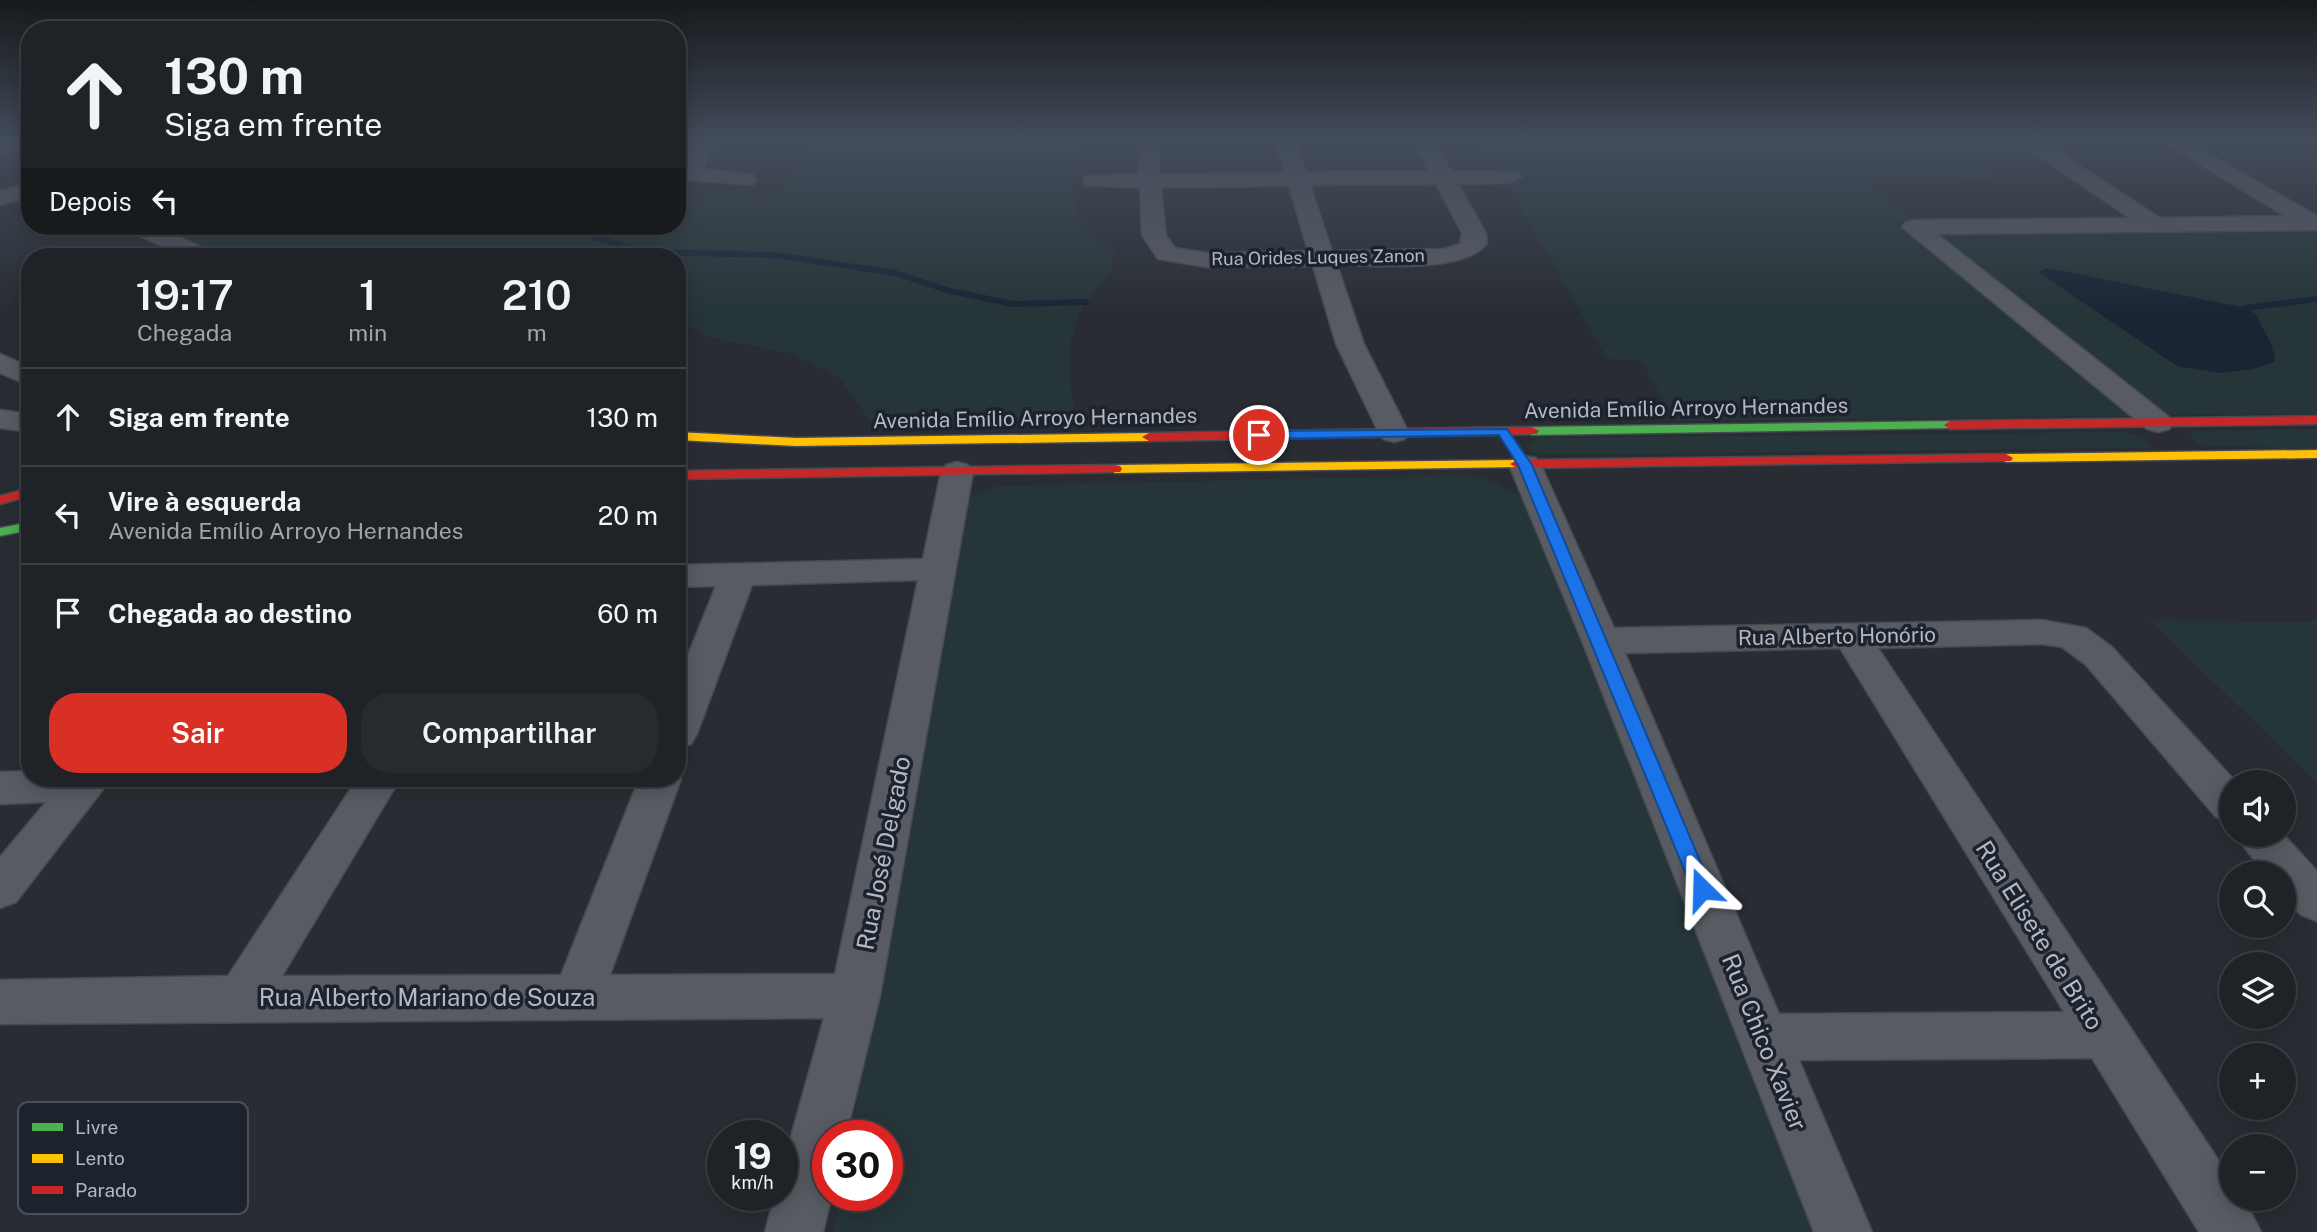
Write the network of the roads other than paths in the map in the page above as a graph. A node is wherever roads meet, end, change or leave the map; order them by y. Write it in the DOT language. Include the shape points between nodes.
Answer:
graph roads {
  1 [pos="1151,197"];
  2 [pos="1303,197"];
  3 [pos="1454,197"];
  4 [pos="2113,197"];
  5 [pos="2270,197"];
  6 [pos="2314,222"];
  7 [pos="2153,223"];
  8 [pos="156,235"];
  9 [pos="185,248"];
  10 [pos="1322,258"];
  11 [pos="0,419"];
  12 [pos="2317,420"];
  13 [pos="21,422"];
  14 [pos="2158,423"];
  15 [pos="1394,433"];
  16 [pos="686,436"];
  17 [pos="1514,448"];
  18 [pos="2317,454"];
  19 [pos="2196,455"];
  20 [pos="960,456"];
  21 [pos="686,474"];
  22 [pos="21,494"];
  23 [pos="0,500"];
  24 [pos="21,528"];
  25 [pos="0,532"];
  26 [pos="938,569"];
  27 [pos="738,575"];
  28 [pos="686,576"];
  29 [pos="1851,636"];
  30 [pos="1601,641"];
  31 [pos="686,711"];
  32 [pos="21,767"];
  33 [pos="21,787"];
  34 [pos="83,787"];
  35 [pos="374,787"];
  36 [pos="657,787"];
  37 [pos="1,788"];
  38 [pos="2219,791"];
  39 [pos="2268,847"];
  40 [pos="0,889"];
  41 [pos="2317,902"];
  42 [pos="855,996"];
  43 [pos="577,997"];
  44 [pos="242,998"];
  45 [pos="0,1002"];
  46 [pos="2103,1035"];
  47 [pos="1763,1037"];
  48 [pos="794,1232"];
  49 [pos="1843,1232"];
  50 [pos="2232,1232"];
  1 -- 10 [label="street, Rua Orides Luques Zanon" via="1154,235 1167,254 1208,260"];
  2 -- 10 [label="street"];
  3 -- 10 [label="street, Rua Orides Luques Zanon" via="1474,233 1475,243 1469,249 1444,256"];
  4 -- 7 [label="street"];
  5 -- 6 [label="street"];
  6 -- 7 [label="street"];
  7 -- 14 [label="street" via="1914,227"];
  8 -- 9 [label="street"];
  10 -- 15 [label="street" via="1350,344"];
  11 -- 13 [label="street"];
  12 -- 14 [label="main road, Avenida Emílio Arroyo Hernandes"];
  14 -- 17 [label="main road, Avenida Emílio Arroyo Hernandes"];
  14 -- 19 [label="main road"];
  15 -- 17 [label="main road, Avenida Emílio Arroyo Hernandes"];
  15 -- 20 [label="main road, Avenida Emílio Arroyo Hernandes"];
  16 -- 20 [label="main road, Avenida Emílio Arroyo Hernandes"];
  17 -- 19 [label="main road, Avenida Emílio Arroyo Hernandes"];
  17 -- 20 [label="main road, Avenida Emílio Arroyo Hernandes"];
  17 -- 30 [label="street, Rua Chico Xavier"];
  18 -- 19 [label="main road, Avenida Emílio Arroyo Hernandes"];
  20 -- 21 [label="main road, Avenida Emílio Arroyo Hernandes"];
  20 -- 26 [label="street, Rua José Delgado"];
  22 -- 23 [label="main road"];
  24 -- 25 [label="main road"];
  26 -- 27 [label="street"];
  26 -- 42 [label="street, Rua José Delgado"];
  27 -- 28 [label="street"];
  27 -- 31 [label="street"];
  29 -- 30 [label="street, Rua Alberto Honório"];
  29 -- 38 [label="street, Rua Alberto Honório" via="2042,632 2073,637 2099,656"];
  29 -- 46 [label="street, Rua Elisete de Brito"];
  30 -- 47 [label="street, Rua Chico Xavier"];
  32 -- 37 [label="street"];
  33 -- 37 [label="street"];
  34 -- 40 [label="street"];
  35 -- 44 [label="street"];
  36 -- 43 [label="street"];
  39 -- 41 [label="street"];
  42 -- 43 [label="street, Rua Alberto Mariano de Souza"];
  42 -- 48 [label="street, Rua José Delgado"];
  43 -- 44 [label="street, Rua Alberto Mariano de Souza"];
  44 -- 45 [label="street, Rua Alberto Mariano de Souza"];
  46 -- 47 [label="street"];
  46 -- 50 [label="street, Rua Elisete de Brito"];
  47 -- 49 [label="street, Rua Chico Xavier"];
}
